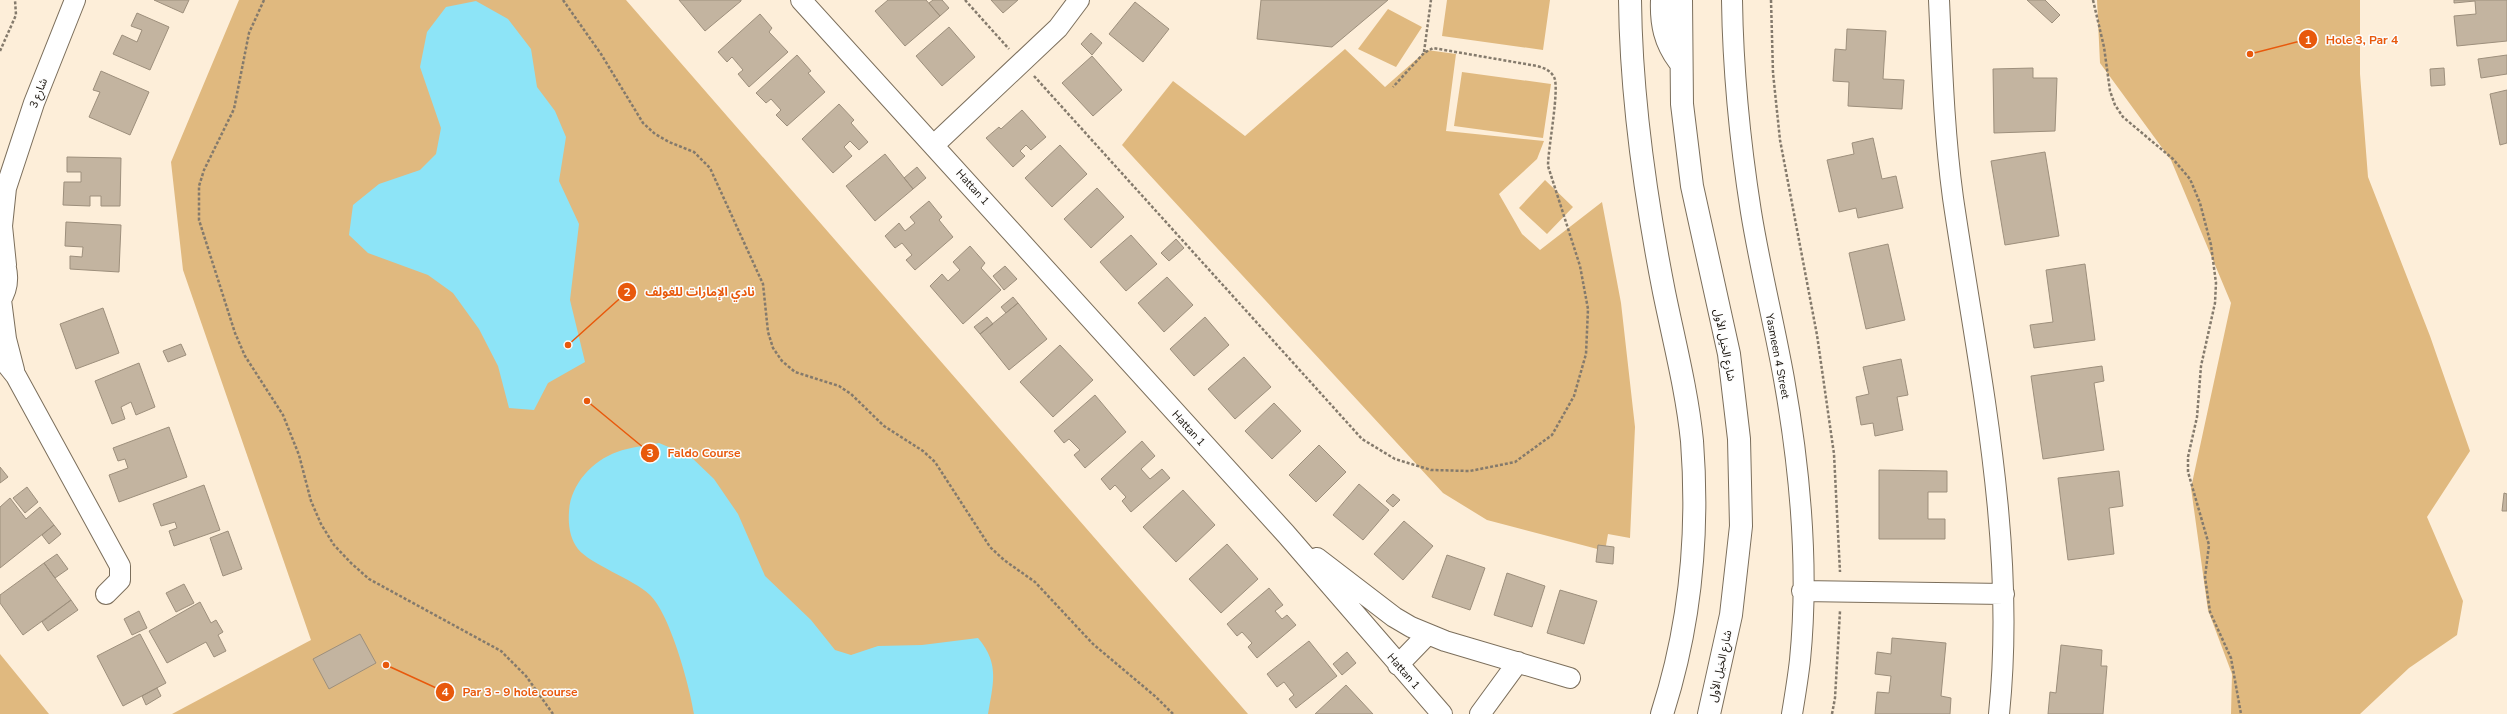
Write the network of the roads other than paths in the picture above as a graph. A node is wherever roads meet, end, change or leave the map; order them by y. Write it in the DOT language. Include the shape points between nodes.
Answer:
graph roads {
  1 [pos="75,0"];
  2 [pos="801,0"];
  3 [pos="1079,0"];
  4 [pos="1630,0"];
  5 [pos="1662,0"];
  6 [pos="1681,0"];
  7 [pos="1732,0"];
  8 [pos="1939,0"];
  9 [pos="1680,62"];
  10 [pos="934,145"];
  11 [pos="3,192"];
  12 [pos="3,259"];
  13 [pos="0,301"];
  14 [pos="0,356"];
  15 [pos="16,376"];
  16 [pos="1286,534"];
  17 [pos="1802,591"];
  18 [pos="106,594"];
  19 [pos="2004,594"];
  20 [pos="1428,634"];
  21 [pos="1518,662"];
  22 [pos="1398,665"];
  23 [pos="1570,678"];
  24 [pos="1442,714"];
  25 [pos="1480,714"];
  26 [pos="1662,714"];
  27 [pos="1709,714"];
  28 [pos="1792,714"];
  29 [pos="1999,714"];
  1 -- 11 [label="street, شارع 3" via="34,103"];
  2 -- 10 [label="street, Hattan 1"];
  3 -- 10 [label="street" via="1058,28"];
  4 -- 26 [label="main road" via="1637,126 1646,190 1692,441 1695,529 1688,594 1669,694"];
  5 -- 9 [label="main road" via="1662,25 1666,38"];
  6 -- 9 [label="main road, شارع الخيل الأول"];
  7 -- 17 [label="street, Yasmeen 4 Street" via="1737,103 1749,198 1794,447 1800,517"];
  8 -- 19 [label="street" via="1943,96 1953,195 1993,458"];
  9 -- 27 [label="main road, شارع الخيل الأول" via="1682,104 1692,186 1730,354 1739,439 1741,526 1731,614"];
  10 -- 16 [label="street, Hattan 1"];
  11 -- 12 [label="street, شارع 3"];
  12 -- 13 [label="street, شارع 3" via="8,277"];
  13 -- 15 [label="street"];
  14 -- 15 [label="street"];
  15 -- 18 [label="street" via="120,566 120,580"];
  16 -- 20 [label="street" via="1394,617"];
  16 -- 22 [label="street, Hattan 1"];
  17 -- 19 [label="street"];
  17 -- 28 [label="street, Yasmeen 4 Street" via="1800,660"];
  19 -- 29 [label="street"];
  20 -- 21 [label="street"];
  20 -- 22 [label="street"];
  21 -- 23 [label="street"];
  21 -- 25 [label="street"];
  22 -- 24 [label="street, Hattan 1"];
}
